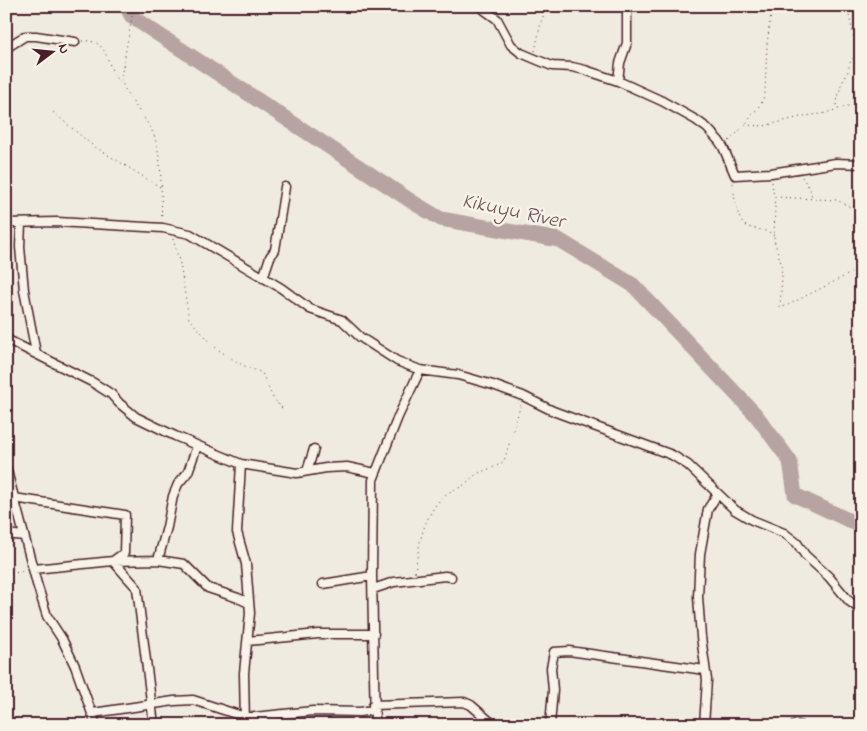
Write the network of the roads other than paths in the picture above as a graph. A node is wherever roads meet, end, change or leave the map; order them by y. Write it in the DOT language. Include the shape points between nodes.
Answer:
graph roads {
  1 [pos="479,6"];
  2 [pos="627,6"];
  3 [pos="75,42"];
  4 [pos="6,48"];
  5 [pos="618,81"];
  6 [pos="861,164"];
  7 [pos="285,187"];
  8 [pos="20,222"];
  9 [pos="6,223"];
  10 [pos="263,278"];
  11 [pos="6,339"];
  12 [pos="36,353"];
  13 [pos="420,370"];
  14 [pos="198,446"];
  15 [pos="314,449"];
  16 [pos="241,464"];
  17 [pos="6,466"];
  18 [pos="307,471"];
  19 [pos="375,473"];
  20 [pos="6,493"];
  21 [pos="717,494"];
  22 [pos="14,498"];
  23 [pos="6,534"];
  24 [pos="24,536"];
  25 [pos="158,560"];
  26 [pos="113,561"];
  27 [pos="34,569"];
  28 [pos="372,576"];
  29 [pos="450,577"];
  30 [pos="323,584"];
  31 [pos="373,589"];
  32 [pos="249,603"];
  33 [pos="861,610"];
  34 [pos="374,634"];
  35 [pos="248,641"];
  36 [pos="705,670"];
  37 [pos="152,704"];
  38 [pos="373,707"];
  39 [pos="93,713"];
  40 [pos="245,721"];
  41 [pos="96,725"];
  42 [pos="154,725"];
  43 [pos="374,725"];
  44 [pos="494,725"];
  45 [pos="550,725"];
  46 [pos="704,725"];
  1 -- 5 [label="street" via="500,23 516,50 552,66 572,67"];
  2 -- 5 [label="street" via="627,43"];
  3 -- 4 [label="street" via="25,36"];
  5 -- 6 [label="street" via="662,100 696,120 724,147 735,175 836,163"];
  7 -- 10 [label="street" via="275,250"];
  8 -- 9 [label="street"];
  8 -- 10 [label="street" via="166,229 190,234"];
  8 -- 12 [label="street" via="24,290"];
  10 -- 13 [label="street" via="310,309 342,320 360,337 397,361"];
  11 -- 12 [label="street"];
  12 -- 14 [label="street" via="111,394 136,417"];
  13 -- 19 [label="street"];
  13 -- 21 [label="street" via="493,384 553,411 672,455 710,484"];
  14 -- 16 [label="street"];
  14 -- 25 [label="street" via="188,472 173,496"];
  15 -- 18 [label="street"];
  16 -- 18 [label="street" via="288,472"];
  16 -- 32 [label="street" via="237,532 246,564"];
  17 -- 22 [label="street"];
  18 -- 19 [label="street" via="347,467"];
  19 -- 28 [label="street"];
  20 -- 22 [label="street"];
  21 -- 33 [label="street" via="734,510 797,543 805,555"];
  21 -- 36 [label="street" via="708,509 700,554 698,597"];
  22 -- 24 [label="street"];
  22 -- 26 [label="street" via="125,515 124,553"];
  23 -- 24 [label="street"];
  24 -- 27 [label="street"];
  25 -- 26 [label="street"];
  25 -- 32 [label="street" via="184,564 208,588"];
  26 -- 27 [label="street"];
  26 -- 37 [label="street" via="137,588"];
  27 -- 39 [label="street" via="47,616 75,666"];
  28 -- 30 [label="street"];
  28 -- 31 [label="street"];
  29 -- 31 [label="street" via="394,582"];
  31 -- 34 [label="street"];
  32 -- 35 [label="street"];
  34 -- 35 [label="street" via="318,634"];
  34 -- 38 [label="street"];
  35 -- 40 [label="street" via="244,673"];
  36 -- 45 [label="street" via="569,651 554,652"];
  36 -- 46 [label="street"];
  37 -- 39 [label="street"];
  37 -- 40 [label="street" via="193,700"];
  37 -- 42 [label="street"];
  38 -- 40 [label="street" via="360,712 314,711"];
  38 -- 43 [label="street"];
  38 -- 44 [label="street" via="464,702"];
  39 -- 41 [label="street"];
}
